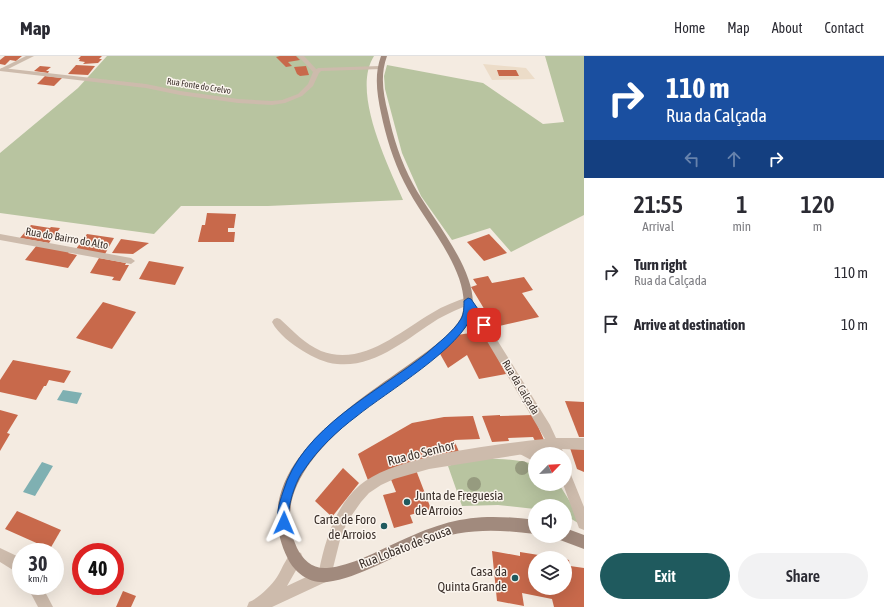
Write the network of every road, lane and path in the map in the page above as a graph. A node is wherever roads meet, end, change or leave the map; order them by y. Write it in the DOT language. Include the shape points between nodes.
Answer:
graph roads {
  1 [pos="31,56"];
  2 [pos="301,56"];
  3 [pos="384,56"];
  4 [pos="380,68"];
  5 [pos="316,72"];
  6 [pos="0,237"];
  7 [pos="131,261"];
  8 [pos="468,301"];
  9 [pos="277,322"];
  10 [pos="584,444"];
  11 [pos="555,447"];
  12 [pos="563,447"];
  13 [pos="520,448"];
  14 [pos="528,448"];
  15 [pos="528,452"];
  16 [pos="571,491"];
  17 [pos="584,523"];
  18 [pos="528,527"];
  19 [pos="572,538"];
  20 [pos="584,542"];
  21 [pos="0,555"];
  22 [pos="296,558"];
  23 [pos="12,561"];
  24 [pos="325,575"];
  25 [pos="39,595"];
  26 [pos="257,606"];
  27 [pos="46,607"];
  1 -- 5 [label="street, Rua Fonte do Crelvo" via="2,70 146,86 238,101 272,103 283,102 300,95 313,83"];
  2 -- 5 [label="street"];
  3 -- 4 [label="street"];
  4 -- 5 [label="street" via="326,68"];
  4 -- 8 [label="street" via="383,107 390,138 416,198 454,256"];
  6 -- 7 [label="street, Rua do Bairro do Alto"];
  8 -- 9 [label="street" via="434,316 389,346 353,360 338,360 310,351"];
  8 -- 11 [label="street, Rua da Calçada"];
  8 -- 22 [label="street" via="466,320 448,340 416,367 342,421 320,441 299,467 292,479 284,508 287,539"];
  10 -- 12 [label="street, Rua do Senhor" via="576,443"];
  13 -- 14 [label="street, Rua do Senhor"];
  13 -- 15 [label="street"];
  13 -- 24 [label="street, Rua do Senhor" via="421,466 382,478 366,488 339,525 329,553"];
  16 -- 17 [label="street"];
  18 -- 24 [label="street, Rua Lobato de Sousa" via="487,524 450,528 360,565"];
  19 -- 20 [label="street"];
  21 -- 23 [label="street"];
  22 -- 24 [label="street" via="306,571"];
  22 -- 26 [label="street" via="282,582"];
  24 -- 26 [label="street"];
  25 -- 27 [label="street"];
}
